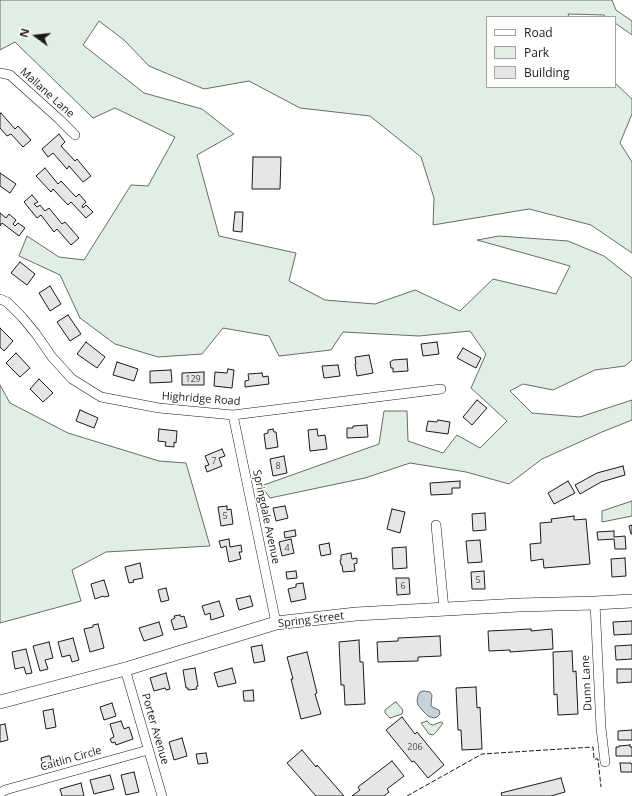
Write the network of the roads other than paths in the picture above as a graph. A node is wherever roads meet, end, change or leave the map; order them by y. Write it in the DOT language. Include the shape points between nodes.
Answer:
graph roads {
  1 [pos="0,73"];
  2 [pos="75,135"];
  3 [pos="0,299"];
  4 [pos="441,389"];
  5 [pos="233,415"];
  6 [pos="436,525"];
  7 [pos="632,600"];
  8 [pos="595,603"];
  9 [pos="444,609"];
  10 [pos="276,623"];
  11 [pos="125,669"];
  12 [pos="0,702"];
  13 [pos="148,750"];
  14 [pos="605,762"];
  15 [pos="0,793"];
  16 [pos="162,796"];
  1 -- 2 [label="street, Mallane Lane" via="10,75"];
  3 -- 5 [label="street, Highridge Road" via="7,302 22,317 72,379 101,397 159,408"];
  4 -- 5 [label="street, Highridge Road"];
  5 -- 10 [label="street, Springdale Avenue"];
  6 -- 9 [label="street"];
  7 -- 8 [label="main road, Spring Street"];
  8 -- 9 [label="main road, Spring Street"];
  8 -- 14 [label="street, Dunn Lane"];
  9 -- 10 [label="main road, Spring Street" via="356,614"];
  10 -- 11 [label="main road, Spring Street"];
  11 -- 12 [label="main road, Spring Street"];
  11 -- 13 [label="street, Porter Avenue"];
  13 -- 15 [label="street, Caitlin Circle"];
  13 -- 16 [label="street, Porter Avenue"];
}
